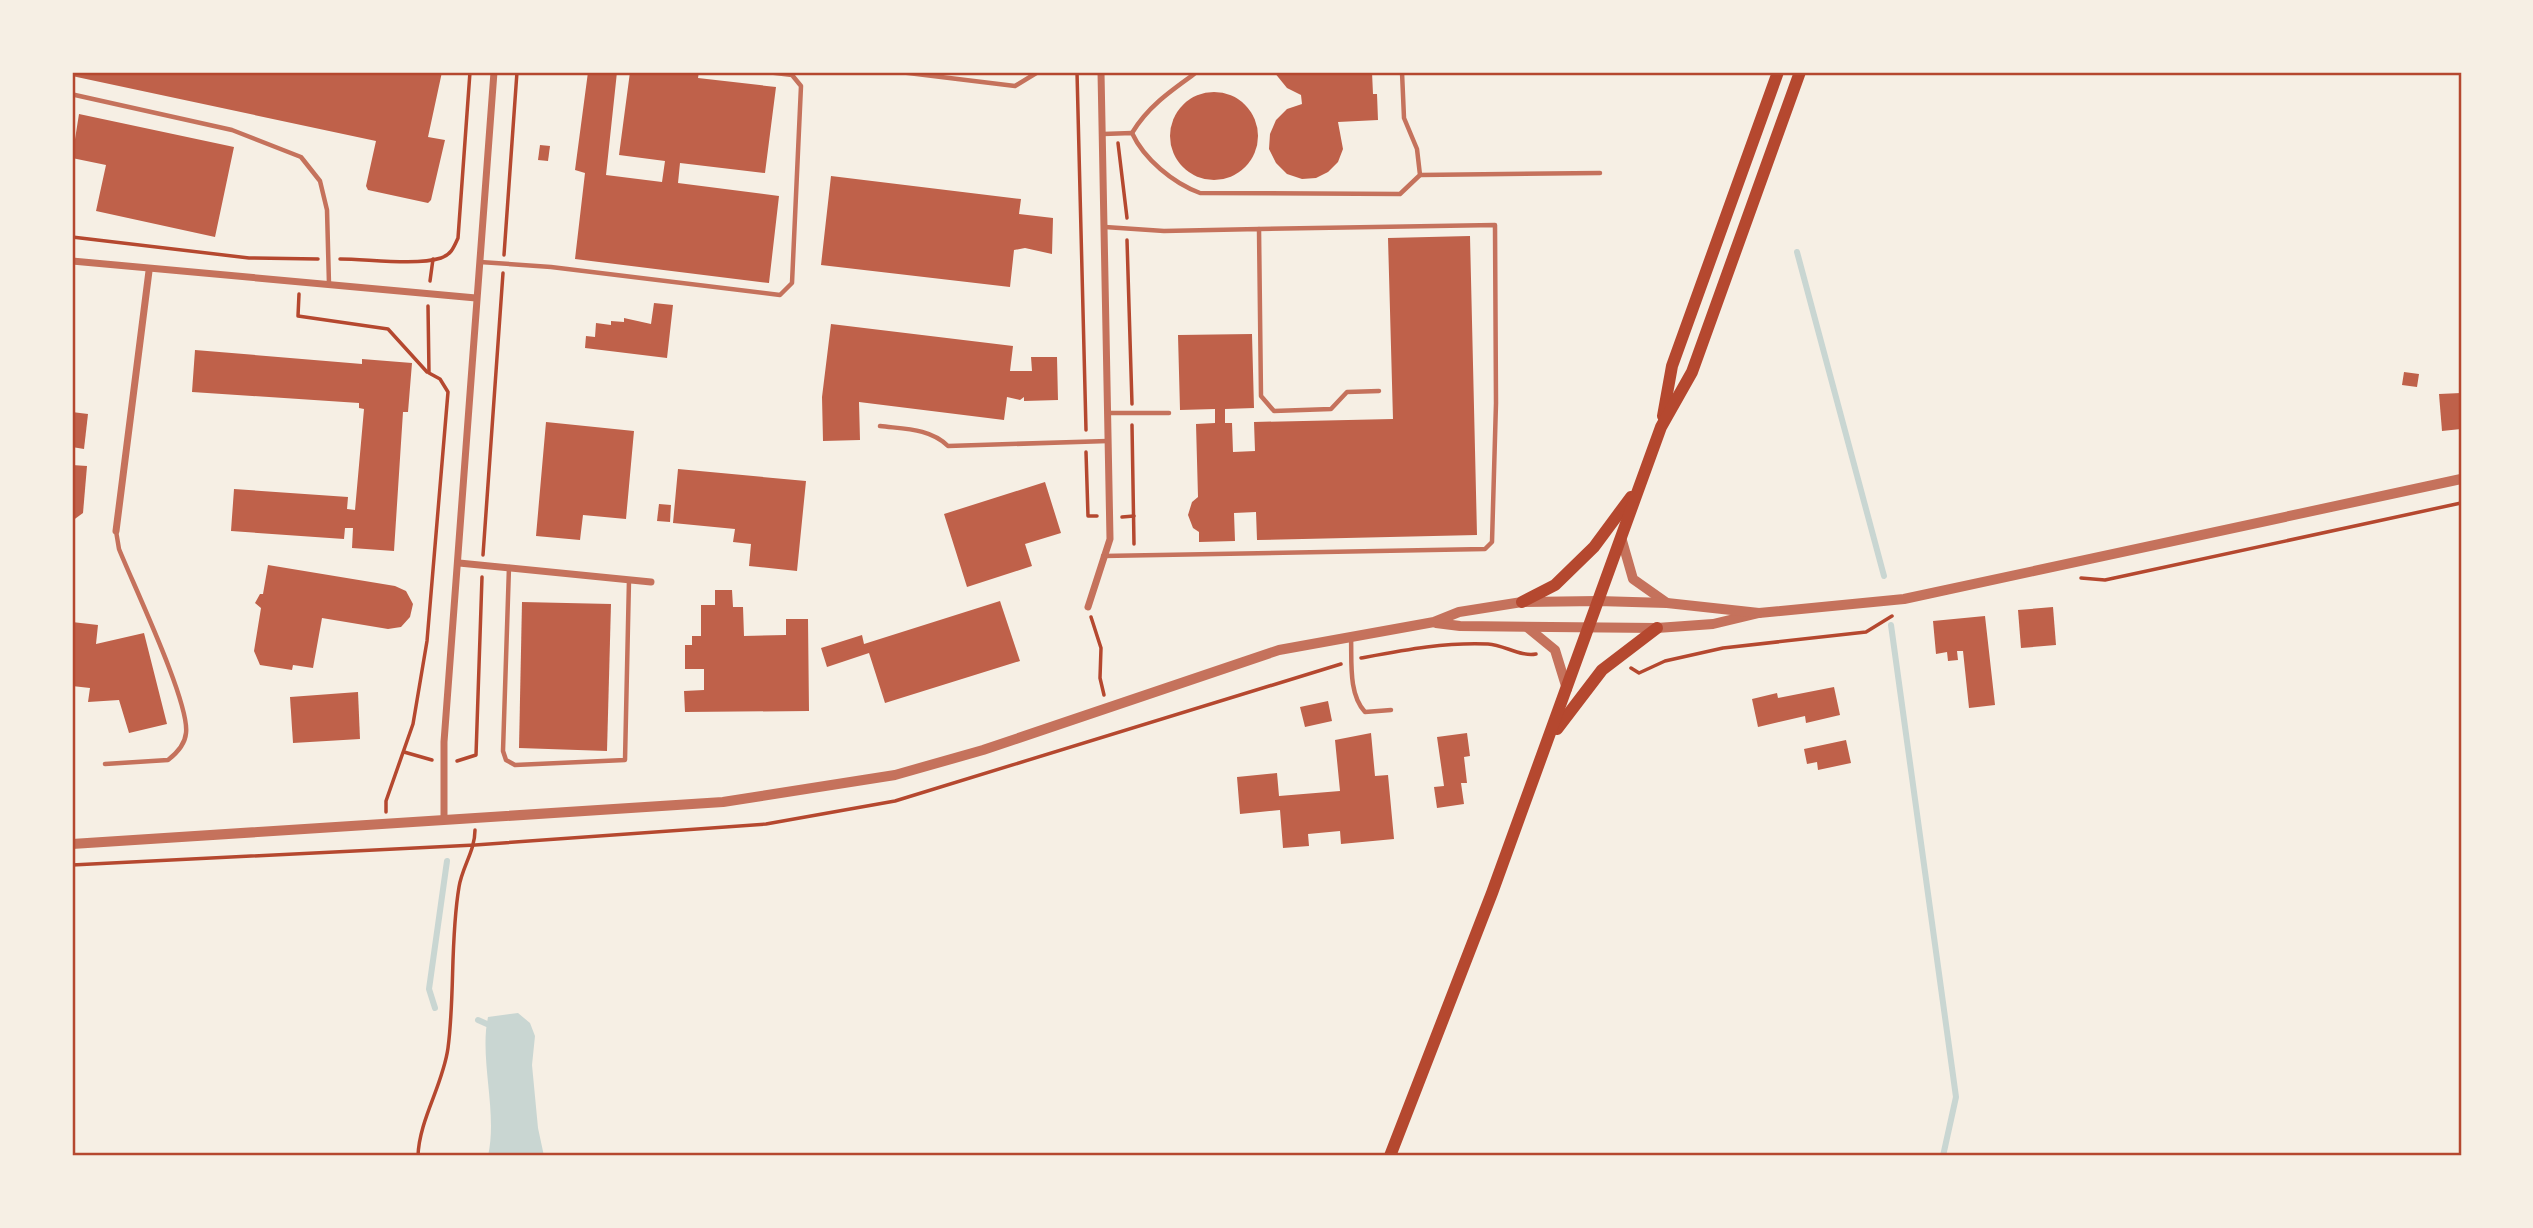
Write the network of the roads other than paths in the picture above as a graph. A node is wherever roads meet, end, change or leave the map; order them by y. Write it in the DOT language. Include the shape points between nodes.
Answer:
graph roads {
  1 [pos="494,72"];
  2 [pos="767,72"];
  3 [pos="900,72"];
  4 [pos="1038,72"];
  5 [pos="1101,72"];
  6 [pos="1197,72"];
  7 [pos="1402,72"];
  8 [pos="1778,72"];
  9 [pos="1800,72"];
  10 [pos="75,95"];
  11 [pos="1132,133"];
  12 [pos="1102,134"];
  13 [pos="1600,173"];
  14 [pos="1420,175"];
  15 [pos="1104,227"];
  16 [pos="1259,229"];
  17 [pos="72,261"];
  18 [pos="479,262"];
  19 [pos="149,271"];
  20 [pos="329,285"];
  21 [pos="476,298"];
  22 [pos="1380,391"];
  23 [pos="1107,413"];
  24 [pos="1169,413"];
  25 [pos="880,426"];
  26 [pos="1661,427"];
  27 [pos="1108,441"];
  28 [pos="2461,479"];
  29 [pos="1639,486"];
  30 [pos="116,531"];
  31 [pos="1621,537"];
  32 [pos="1102,556"];
  33 [pos="459,563"];
  34 [pos="509,566"];
  35 [pos="629,580"];
  36 [pos="651,582"];
  37 [pos="1598,601"];
  38 [pos="1522,602"];
  39 [pos="1667,603"];
  40 [pos="1088,607"];
  41 [pos="1759,613"];
  42 [pos="1434,622"];
  43 [pos="1589,626"];
  44 [pos="1527,627"];
  45 [pos="1657,628"];
  46 [pos="1352,636"];
  47 [pos="1567,689"];
  48 [pos="1391,710"];
  49 [pos="1548,740"];
  50 [pos="106,765"];
  51 [pos="444,819"];
  52 [pos="72,844"];
  53 [pos="1390,1156"];
  1 -- 18 [label="street"];
  2 -- 18 [label="lane" via="792,75 801,86 792,283 780,295"];
  3 -- 4 [label="lane" via="1015,86"];
  5 -- 12 [label="street"];
  6 -- 11 [label="lane" via="1163,96"];
  7 -- 14 [label="lane" via="1404,118 1417,149"];
  8 -- 26 [label="main road" via="1672,366"];
  9 -- 26 [label="main road" via="1692,372"];
  10 -- 20 [label="lane" via="232,130 301,157 320,181 327,210"];
  11 -- 12 [label="lane"];
  11 -- 14 [label="lane" via="1138,146 1162,170 1183,187 1200,193 1400,194"];
  12 -- 15 [label="street"];
  13 -- 14 [label="lane"];
  15 -- 16 [label="lane"];
  15 -- 23 [label="street"];
  16 -- 22 [label="lane" via="1261,396 1274,411 1331,409 1348,392"];
  16 -- 32 [label="lane" via="1495,225 1492,542 1485,549"];
  17 -- 19 [label="street"];
  18 -- 21 [label="street"];
  19 -- 20 [label="street"];
  19 -- 30 [label="street"];
  20 -- 21 [label="street"];
  21 -- 33 [label="street"];
  23 -- 24 [label="lane"];
  23 -- 27 [label="street"];
  25 -- 27 [label="lane" via="925,432 940,437 948,446"];
  26 -- 29 [label="main road"];
  27 -- 32 [label="street" via="1110,539"];
  28 -- 41 [label="street" via="1892,600"];
  29 -- 31 [label="main road"];
  29 -- 38 [label="main road" via="1594,547 1555,585"];
  30 -- 50 [label="lane" via="118,550 181,704 186,734 168,760"];
  31 -- 37 [label="main road"];
  31 -- 39 [label="street" via="1633,579"];
  32 -- 40 [label="street"];
  33 -- 34 [label="street"];
  33 -- 51 [label="street" via="442,763"];
  34 -- 35 [label="street"];
  34 -- 35 [label="lane" via="503,751 506,760 515,765 625,760"];
  35 -- 36 [label="street"];
  37 -- 38 [label="street"];
  37 -- 39 [label="street"];
  37 -- 43 [label="main road"];
  38 -- 42 [label="street" via="1459,612"];
  39 -- 41 [label="street"];
  41 -- 45 [label="street" via="1713,624"];
  42 -- 44 [label="street"];
  42 -- 46 [label="street"];
  43 -- 44 [label="street"];
  43 -- 45 [label="street"];
  43 -- 47 [label="main road"];
  44 -- 47 [label="street" via="1555,650"];
  45 -- 49 [label="main road" via="1602,670"];
  46 -- 48 [label="lane" via="1352,674 1359,705 1365,712"];
  46 -- 51 [label="street" via="1279,650 895,775 723,802"];
  47 -- 49 [label="main road"];
  49 -- 53 [label="main road"];
  51 -- 52 [label="street"];
}
